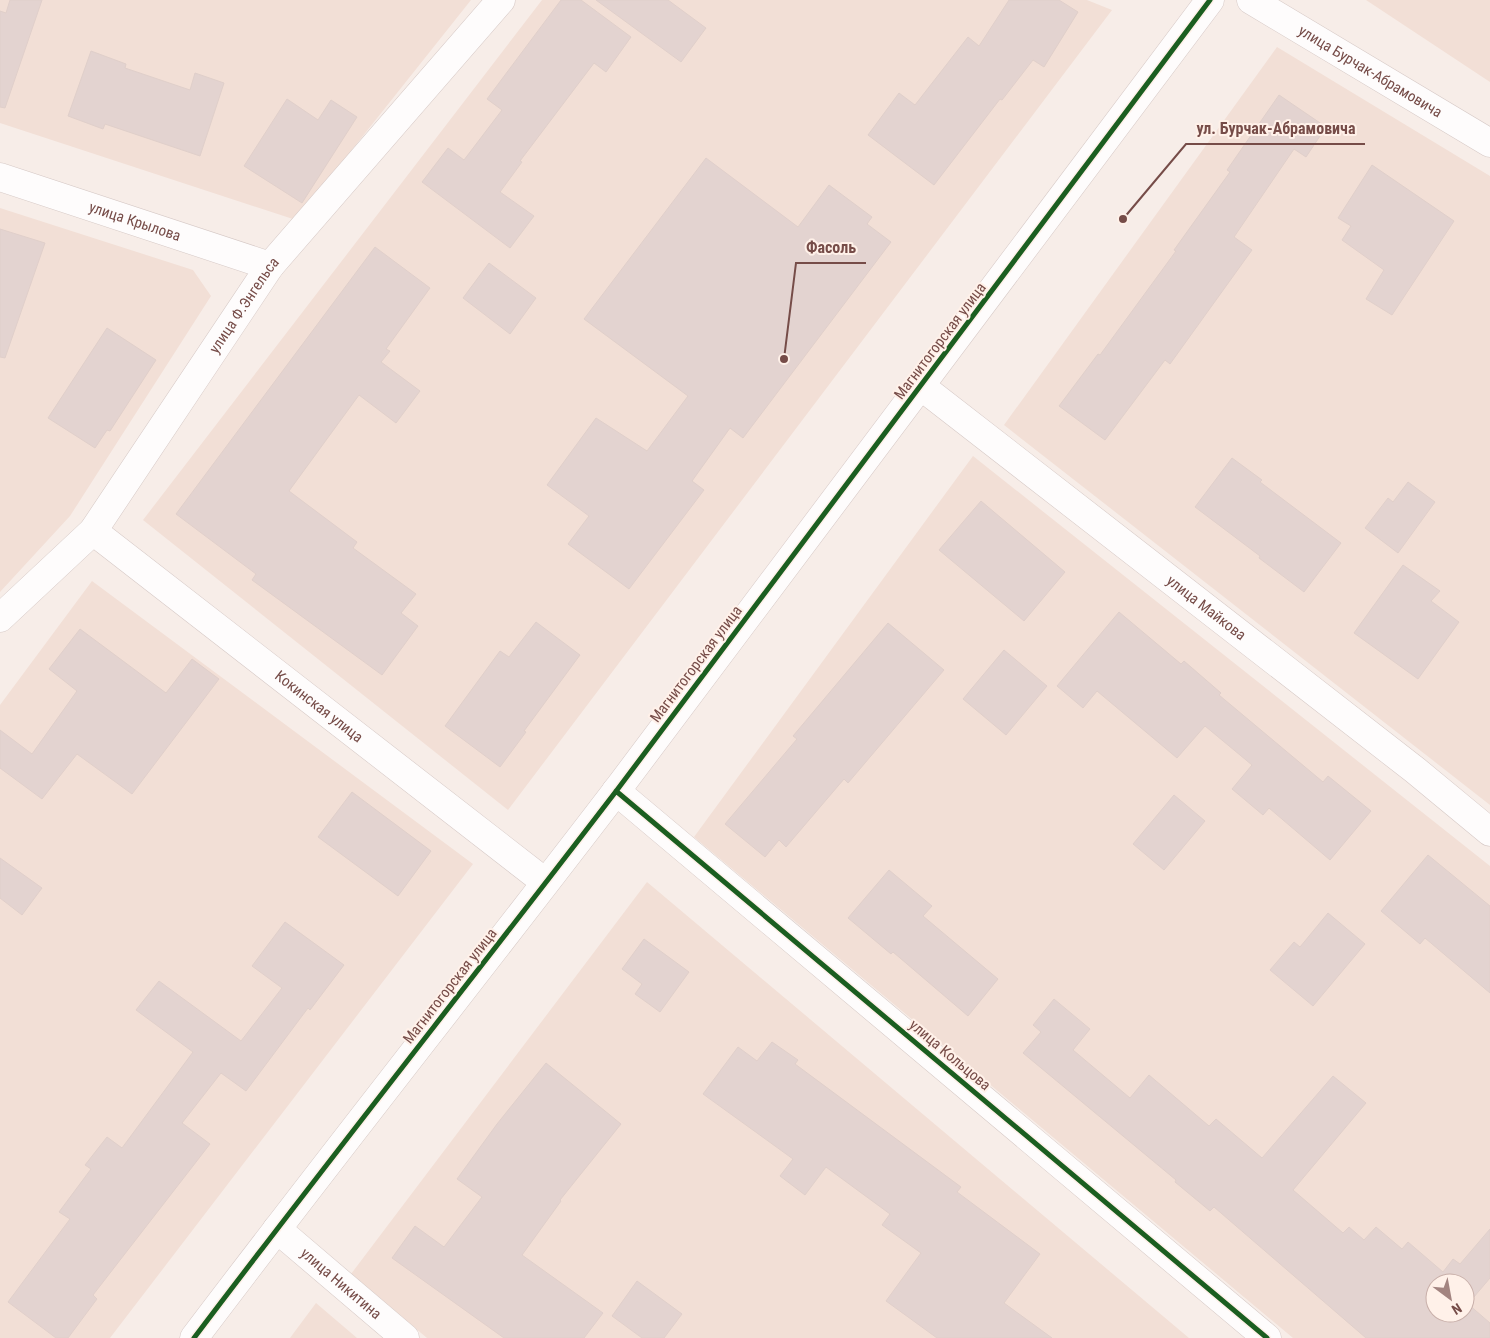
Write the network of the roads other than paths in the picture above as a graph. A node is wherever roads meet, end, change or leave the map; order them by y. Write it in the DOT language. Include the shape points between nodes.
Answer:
graph roads {
  1 [pos="501,0"];
  2 [pos="1210,0"];
  3 [pos="1250,0"];
  4 [pos="1490,143"];
  5 [pos="0,177"];
  6 [pos="270,266"];
  7 [pos="922,387"];
  8 [pos="93,531"];
  9 [pos="0,618"];
  10 [pos="616,791"];
  11 [pos="1490,832"];
  12 [pos="546,882"];
  13 [pos="277,1228"];
  14 [pos="194,1338"];
  15 [pos="404,1338"];
  16 [pos="1267,1338"];
  1 -- 6 [label="street, улица Ф.Энгельса"];
  2 -- 7 [label="street, Магнитогорская улица"];
  3 -- 4 [label="street, улица Бурчак-Абрамовича"];
  5 -- 6 [label="street, улица Крылова"];
  6 -- 8 [label="street, улица Ф.Энгельса"];
  7 -- 10 [label="street, Магнитогорская улица"];
  7 -- 11 [label="street, улица Майкова" via="1415,770"];
  8 -- 9 [label="street, улица Ф.Энгельса"];
  8 -- 12 [label="street, Кокинская улица"];
  10 -- 12 [label="street, Магнитогорская улица"];
  10 -- 16 [label="street, улица Кольцова"];
  12 -- 13 [label="street, Магнитогорская улица"];
  13 -- 14 [label="street, Магнитогорская улица"];
  13 -- 15 [label="street, улица Никитина"];
}
